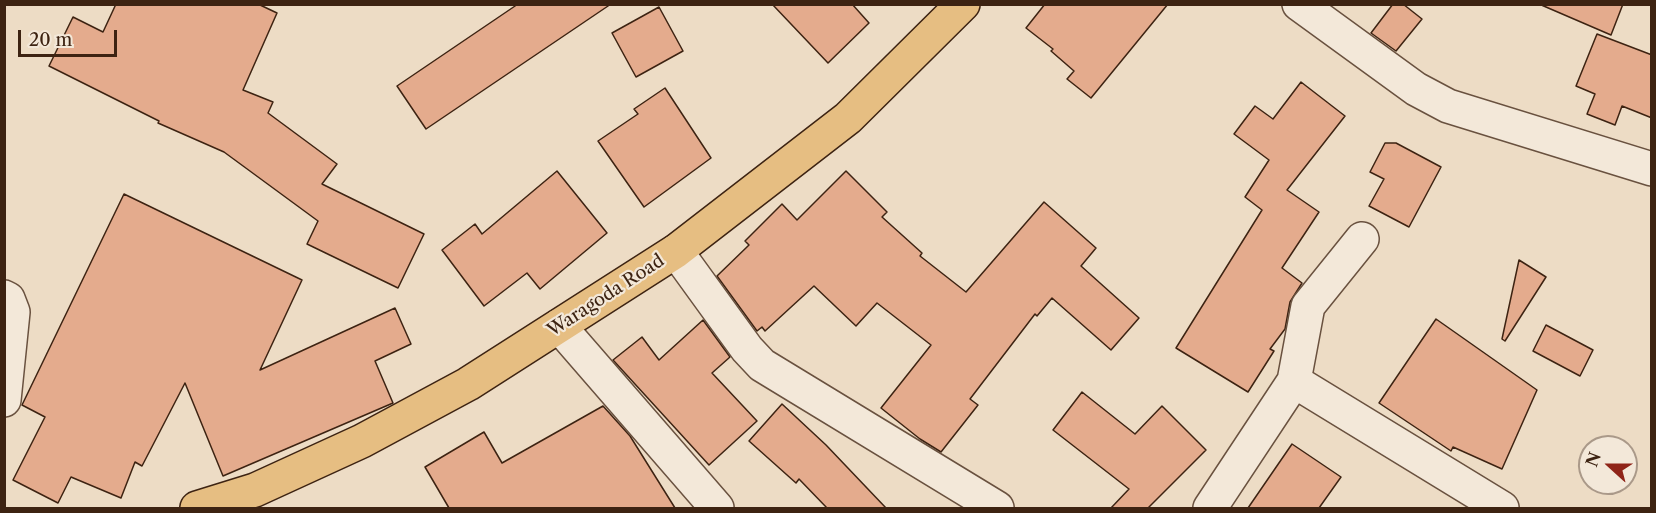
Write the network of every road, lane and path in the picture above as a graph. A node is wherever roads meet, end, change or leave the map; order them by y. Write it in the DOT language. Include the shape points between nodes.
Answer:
graph roads {
  1 [pos="963,4"];
  2 [pos="1299,4"];
  3 [pos="1652,169"];
  4 [pos="1362,239"];
  5 [pos="676,251"];
  6 [pos="4,297"];
  7 [pos="559,326"];
  8 [pos="1294,381"];
  9 [pos="4,400"];
  10 [pos="260,499"];
  11 [pos="197,508"];
  12 [pos="717,508"];
  13 [pos="997,508"];
  14 [pos="1210,508"];
  15 [pos="1503,508"];
  1 -- 5 [label="main road, Waragoda Road" via="848,118"];
  2 -- 3 [label="street" via="1416,89 1448,106"];
  4 -- 8 [label="street" via="1308,306"];
  5 -- 7 [label="main road, Waragoda Road"];
  5 -- 13 [label="street" via="762,365"];
  6 -- 9 [label="street" via="13,312"];
  7 -- 10 [label="main road, Waragoda Road" via="468,384"];
  7 -- 12 [label="street"];
  8 -- 14 [label="street"];
  8 -- 15 [label="street"];
  10 -- 11 [label="main road, Waragoda Road"];
}
